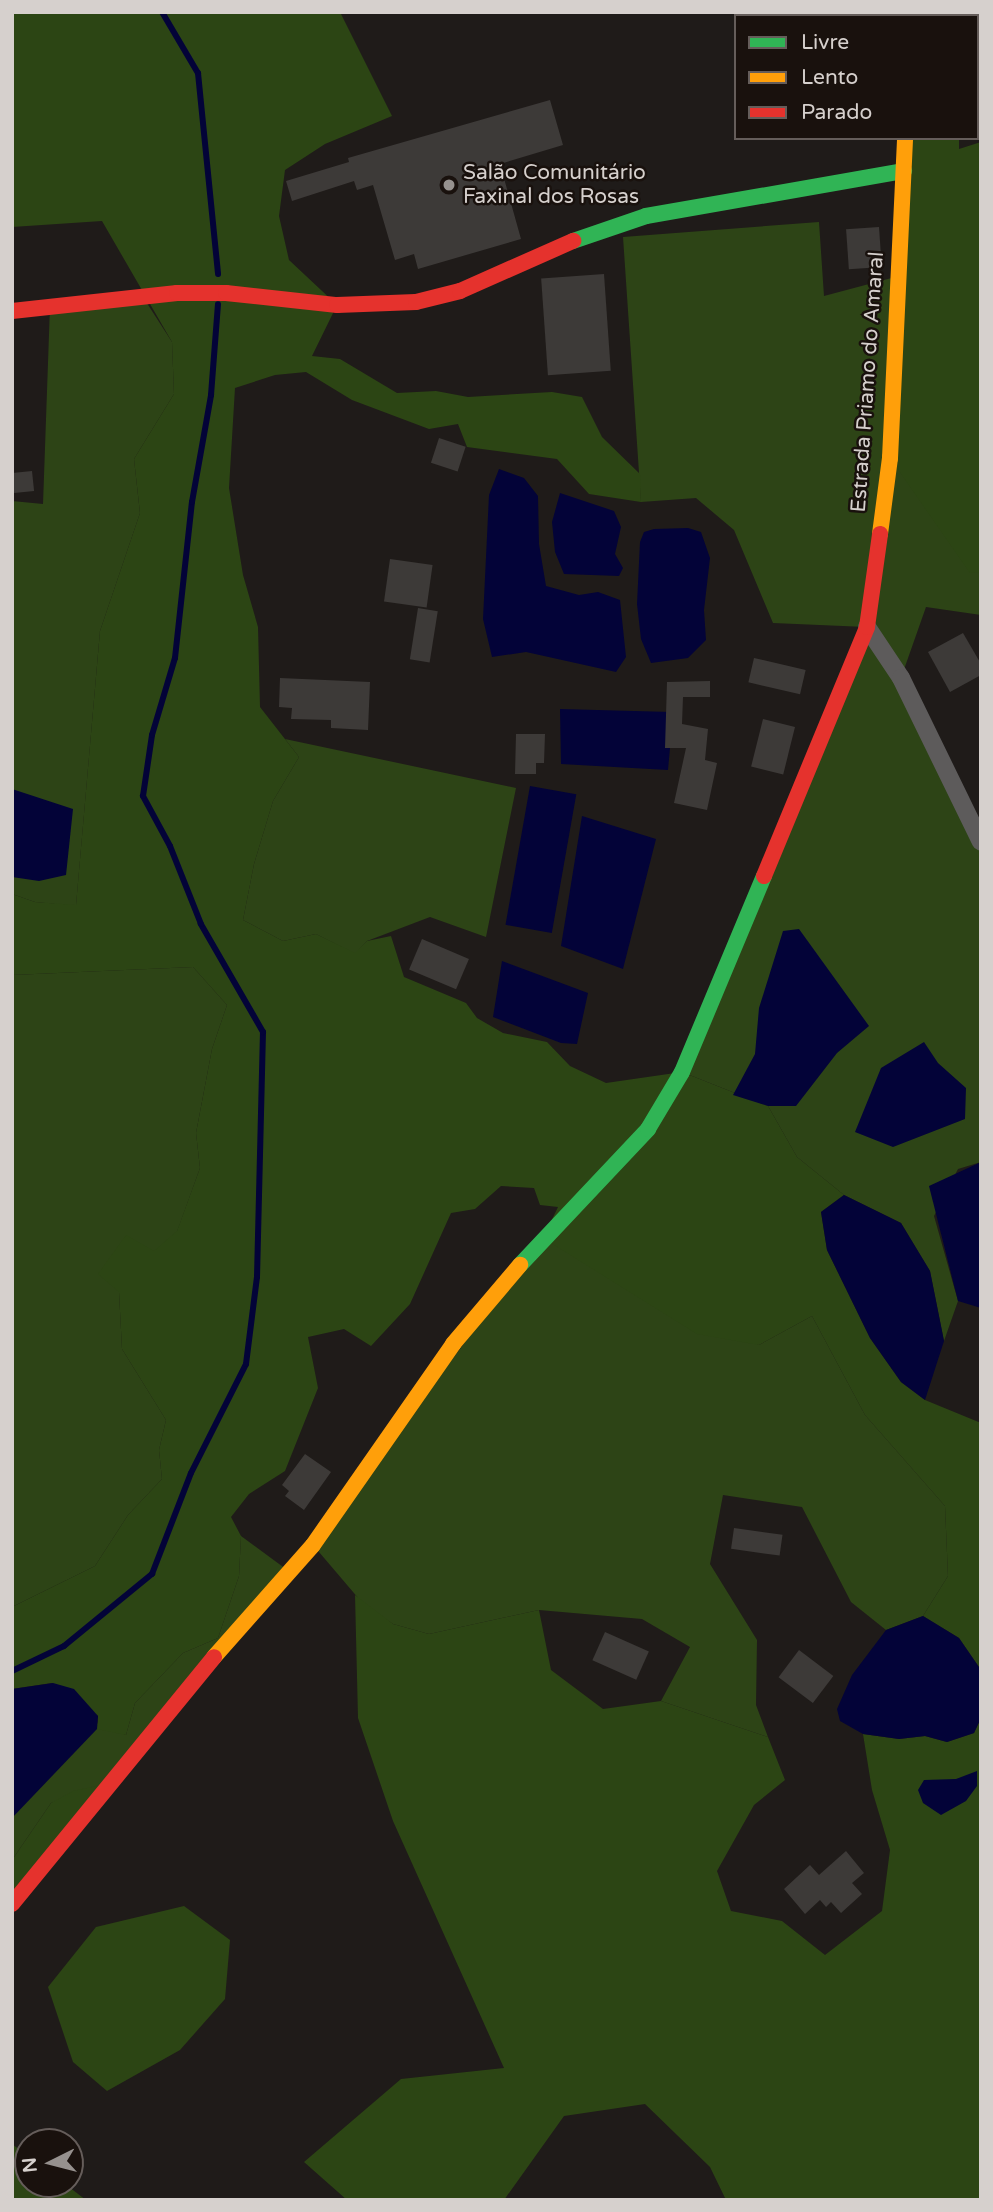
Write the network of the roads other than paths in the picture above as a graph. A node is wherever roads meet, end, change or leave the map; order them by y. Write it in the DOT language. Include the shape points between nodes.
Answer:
graph roads {
  1 [pos="905,140"];
  2 [pos="904,172"];
  3 [pos="12,311"];
  4 [pos="867,627"];
  5 [pos="981,842"];
  6 [pos="12,1904"];
  1 -- 2 [label="street, Estrada Priamo do Amaral"];
  2 -- 3 [label="street" via="646,216 586,236 460,290 416,302 337,305 226,293 177,293"];
  2 -- 4 [label="street, Estrada Priamo do Amaral" via="890,458"];
  4 -- 5 [label="street" via="901,678"];
  4 -- 6 [label="street, Estrada Priamo do Amaral" via="681,1072 648,1129 556,1222 453,1344 313,1545 166,1711"];
}
